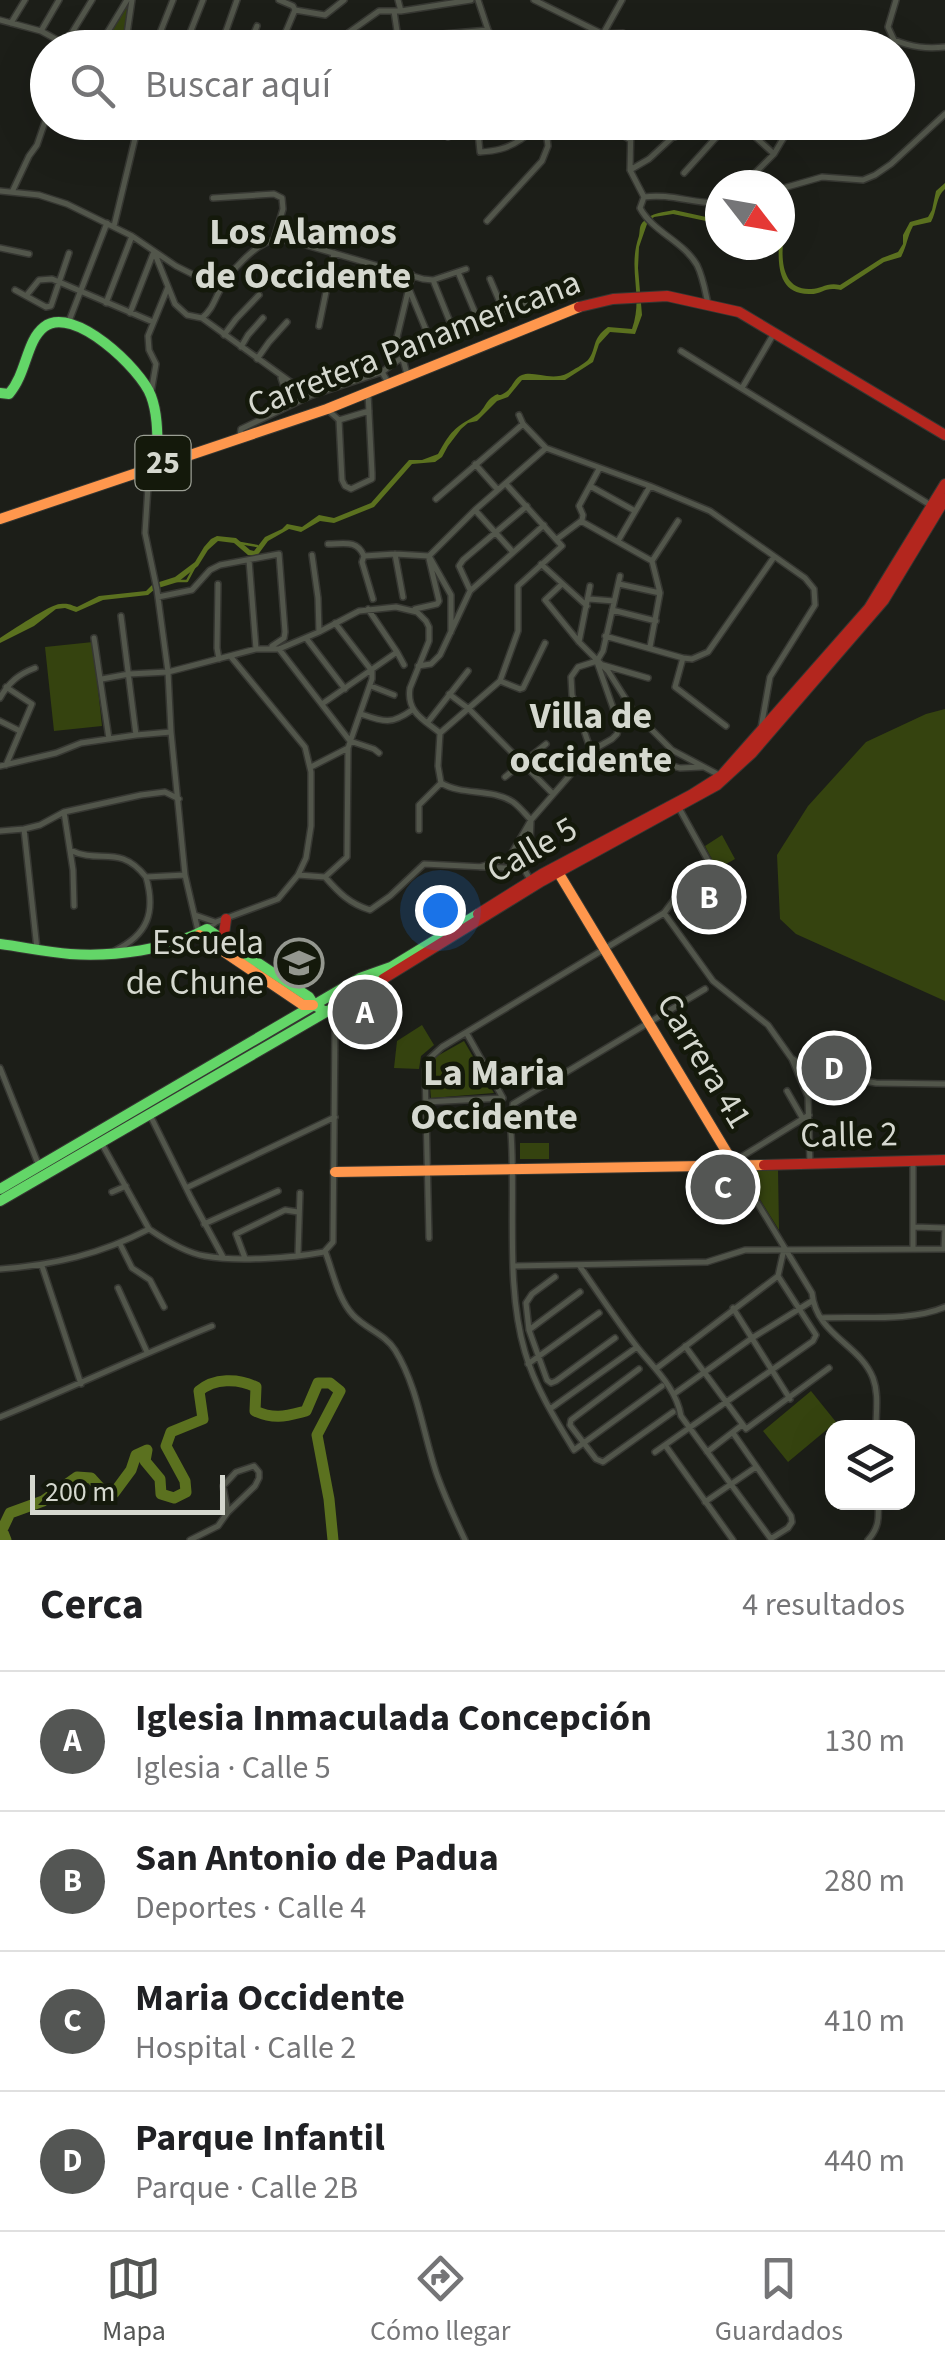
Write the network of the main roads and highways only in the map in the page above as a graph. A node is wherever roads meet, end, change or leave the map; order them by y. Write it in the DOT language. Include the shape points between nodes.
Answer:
graph roads {
  1 [pos="0,393"];
  2 [pos="944,435"];
  3 [pos="154,467"];
  4 [pos="945,484"];
  5 [pos="945,499"];
  6 [pos="0,519"];
  7 [pos="558,872"];
  8 [pos="203,931"];
  9 [pos="0,944"];
  10 [pos="219,944"];
  11 [pos="294,999"];
  12 [pos="314,1005"];
  13 [pos="326,1012"];
  14 [pos="292,1019"];
  15 [pos="278,1033"];
  16 [pos="945,1160"];
  17 [pos="734,1164"];
  18 [pos="335,1172"];
  19 [pos="0,1189"];
  20 [pos="0,1202"];
  1 -- 3 [label="main road" via="9,394 18,383 37,333 52,322 69,321 142,378 150,394"];
  2 -- 3 [label="main road, Carretera Panamericana / 25" via="739,312 667,296 569,310 328,409"];
  3 -- 6 [label="main road, Carretera Panamericana / 25"];
  4 -- 12 [label="main road, Calle 5" via="868,608 721,776"];
  5 -- 7 [label="main road, Calle 5" via="861,630 739,767 718,786"];
  7 -- 13 [label="main road, Calle 5"];
  7 -- 17 [label="main road, Carrera 41"];
  8 -- 9 [label="main road" via="73,955"];
  8 -- 10 [label="main road"];
  8 -- 10 [label="main road"];
  8 -- 10 [label="main road"];
  10 -- 11 [label="main road"];
  10 -- 12 [label="main road"];
  11 -- 12 [label="main road"];
  11 -- 14 [label="main road"];
  12 -- 13 [label="main road"];
  12 -- 14 [label="main road, Calle 5"];
  13 -- 15 [label="main road, Calle 5"];
  14 -- 15 [label="main road, Calle 5"];
  15 -- 19 [label="main road, Calle 5"];
  15 -- 20 [label="main road, Calle 5"];
  16 -- 17 [label="main road, Calle 2"];
  17 -- 18 [label="main road, Calle 2"];
}
